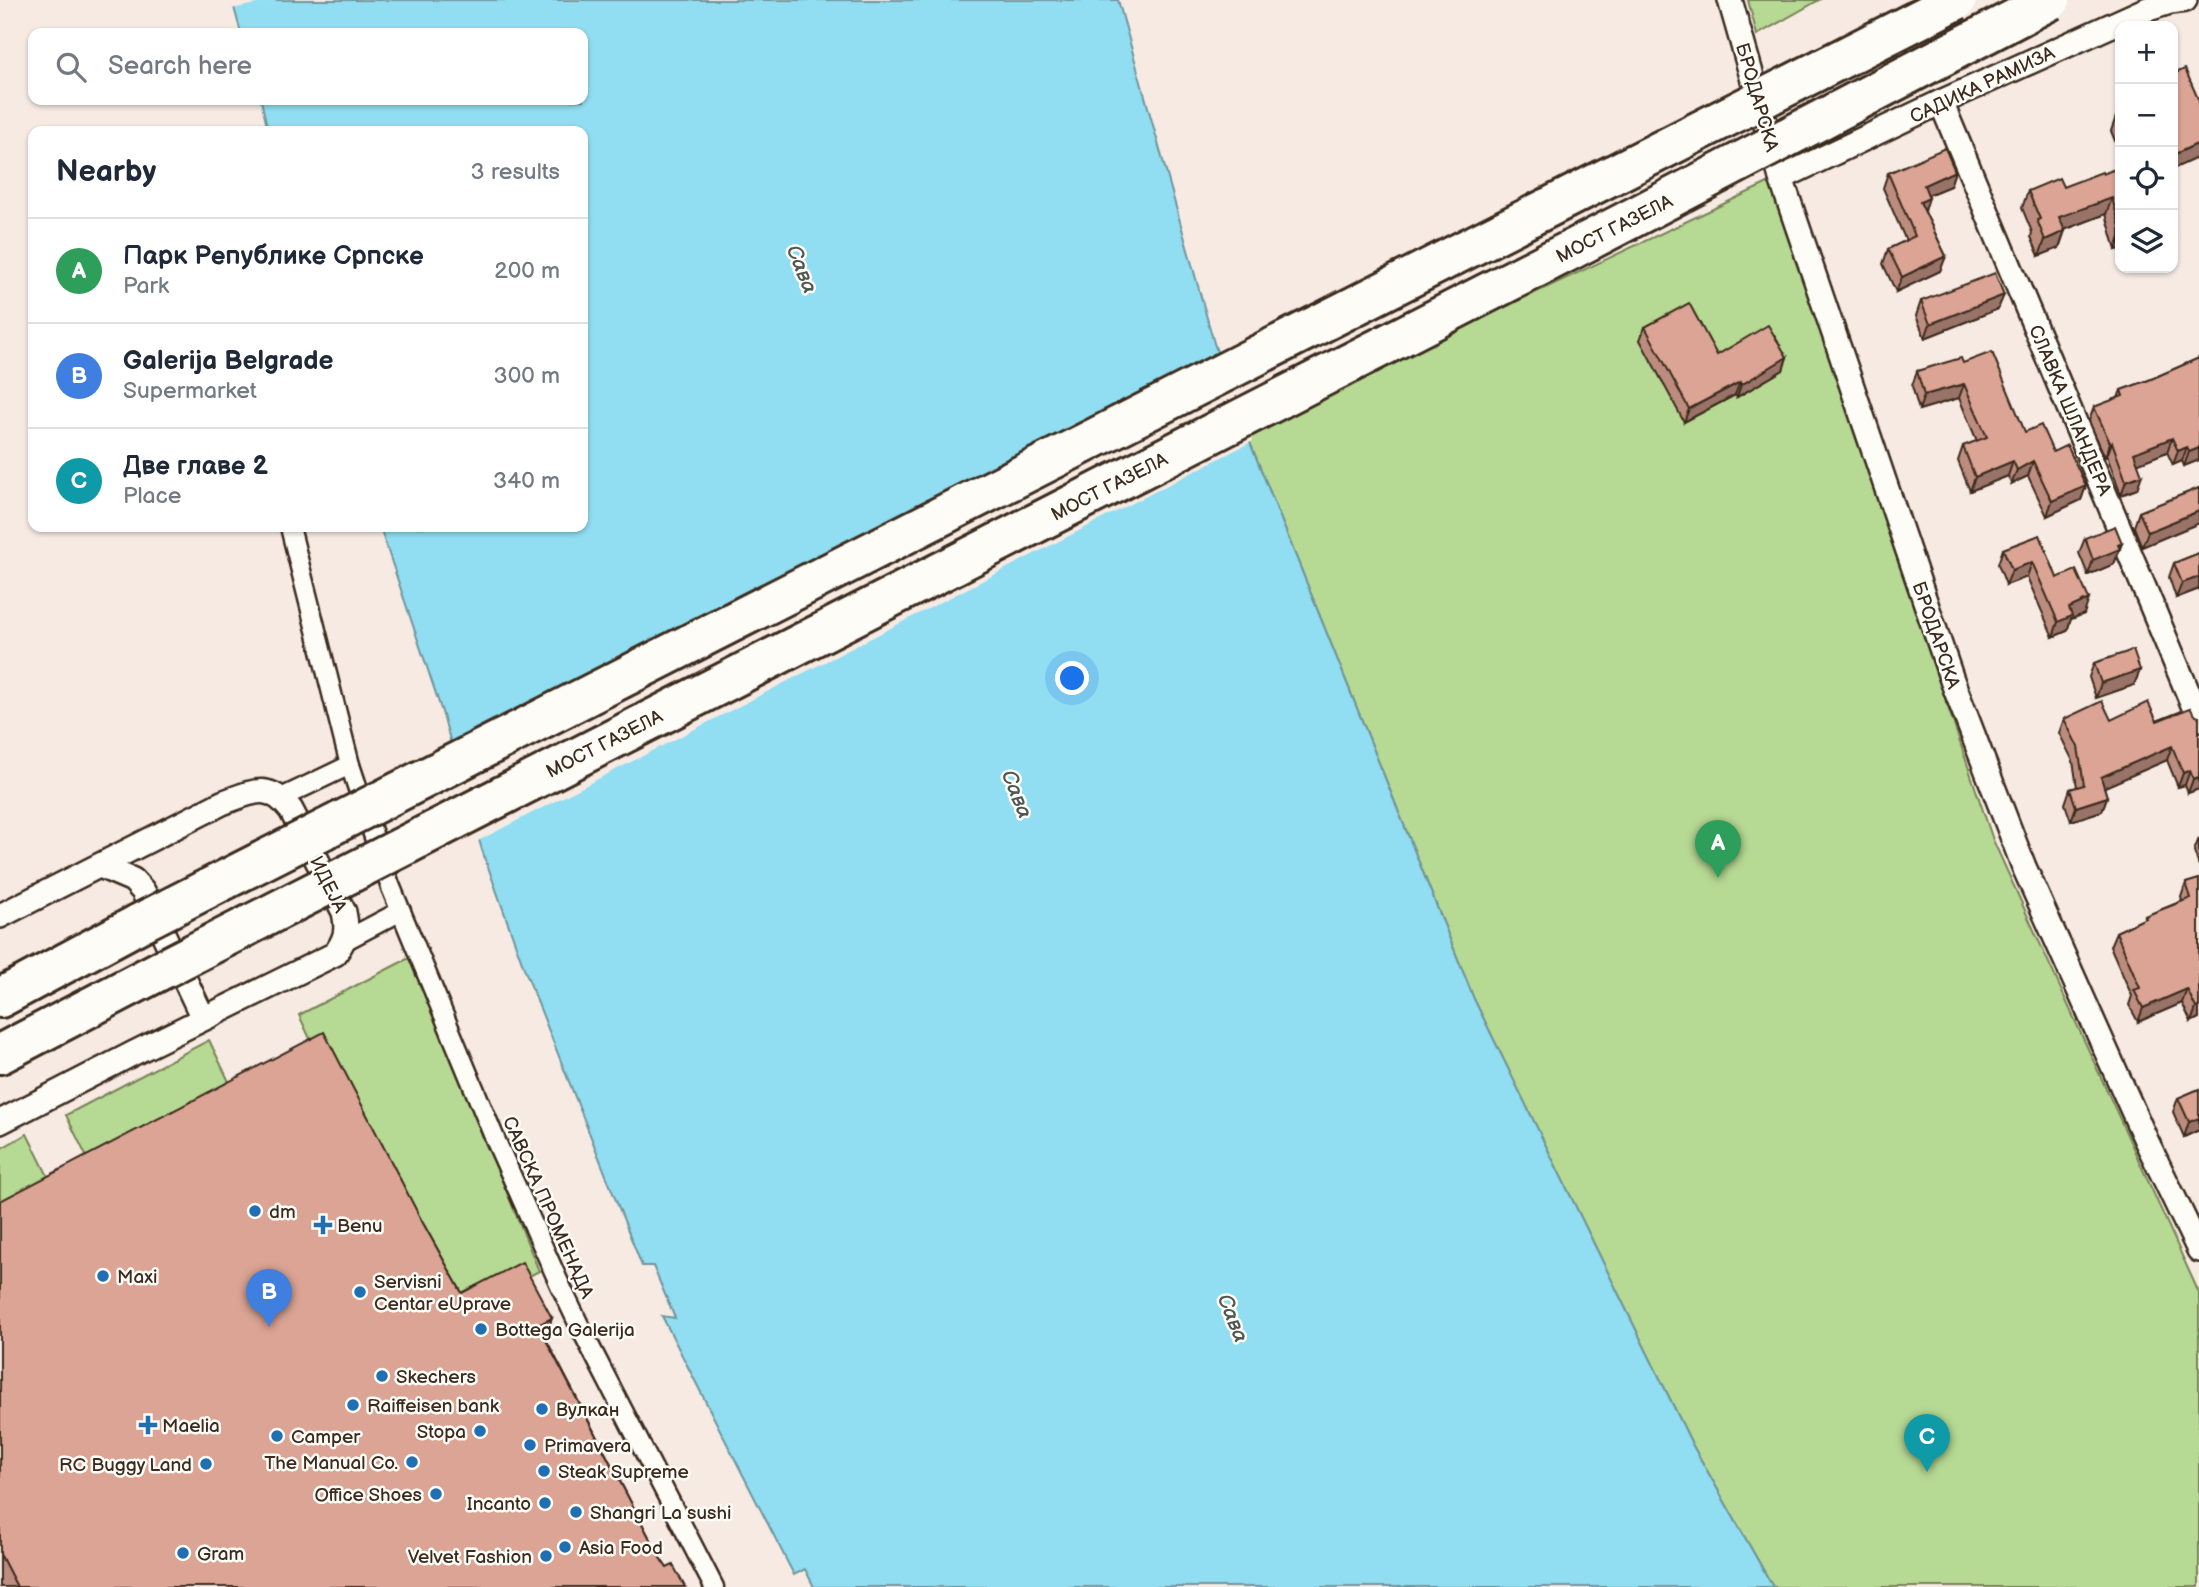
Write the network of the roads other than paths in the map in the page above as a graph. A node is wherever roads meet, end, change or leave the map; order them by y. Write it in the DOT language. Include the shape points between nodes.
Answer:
graph roads {
  1 [pos="1731,0"];
  2 [pos="1958,0"];
  3 [pos="2052,0"];
  4 [pos="2185,0"];
  5 [pos="1941,102"];
  6 [pos="1782,178"];
  7 [pos="291,532"];
  8 [pos="2199,719"];
  9 [pos="350,765"];
  10 [pos="281,798"];
  11 [pos="100,866"];
  12 [pos="401,911"];
  13 [pos="0,916"];
  14 [pos="346,940"];
  15 [pos="0,998"];
  16 [pos="203,1018"];
  17 [pos="0,1054"];
  18 [pos="0,1122"];
  19 [pos="2199,1250"];
  20 [pos="714,1587"];
  1 -- 6 [label="street, БРОДАРСКА"];
  2 -- 15 [label="highway, bridge"];
  3 -- 17 [label="highway, МОСТ ГАЗЕЛА, bridge"];
  4 -- 5 [label="street, САДИКА РАМИЗА" via="2145,10"];
  5 -- 6 [label="street, САДИКА РАМИЗА"];
  5 -- 8 [label="street, СЛАВКА ШЛАНДЕРА"];
  6 -- 19 [label="street, БРОДАРСКА" via="1927,610 2005,818"];
  7 -- 9 [label="street, САВСКА ПРОМЕНАДА"];
  9 -- 10 [label="street"];
  9 -- 12 [label="street, САВСКА ПРОМЕНАДА"];
  10 -- 11 [label="street" via="255,790"];
  10 -- 14 [label="street, ИДЕЈА" via="344,912"];
  11 -- 13 [label="street"];
  11 -- 16 [label="street" via="133,880 143,891"];
  12 -- 14 [label="street"];
  12 -- 20 [label="street, САВСКА ПРОМЕНАДА" via="560,1285"];
  14 -- 16 [label="street, ИДЕЈА" via="335,954"];
  16 -- 18 [label="street, ИДЕЈА"];
}
